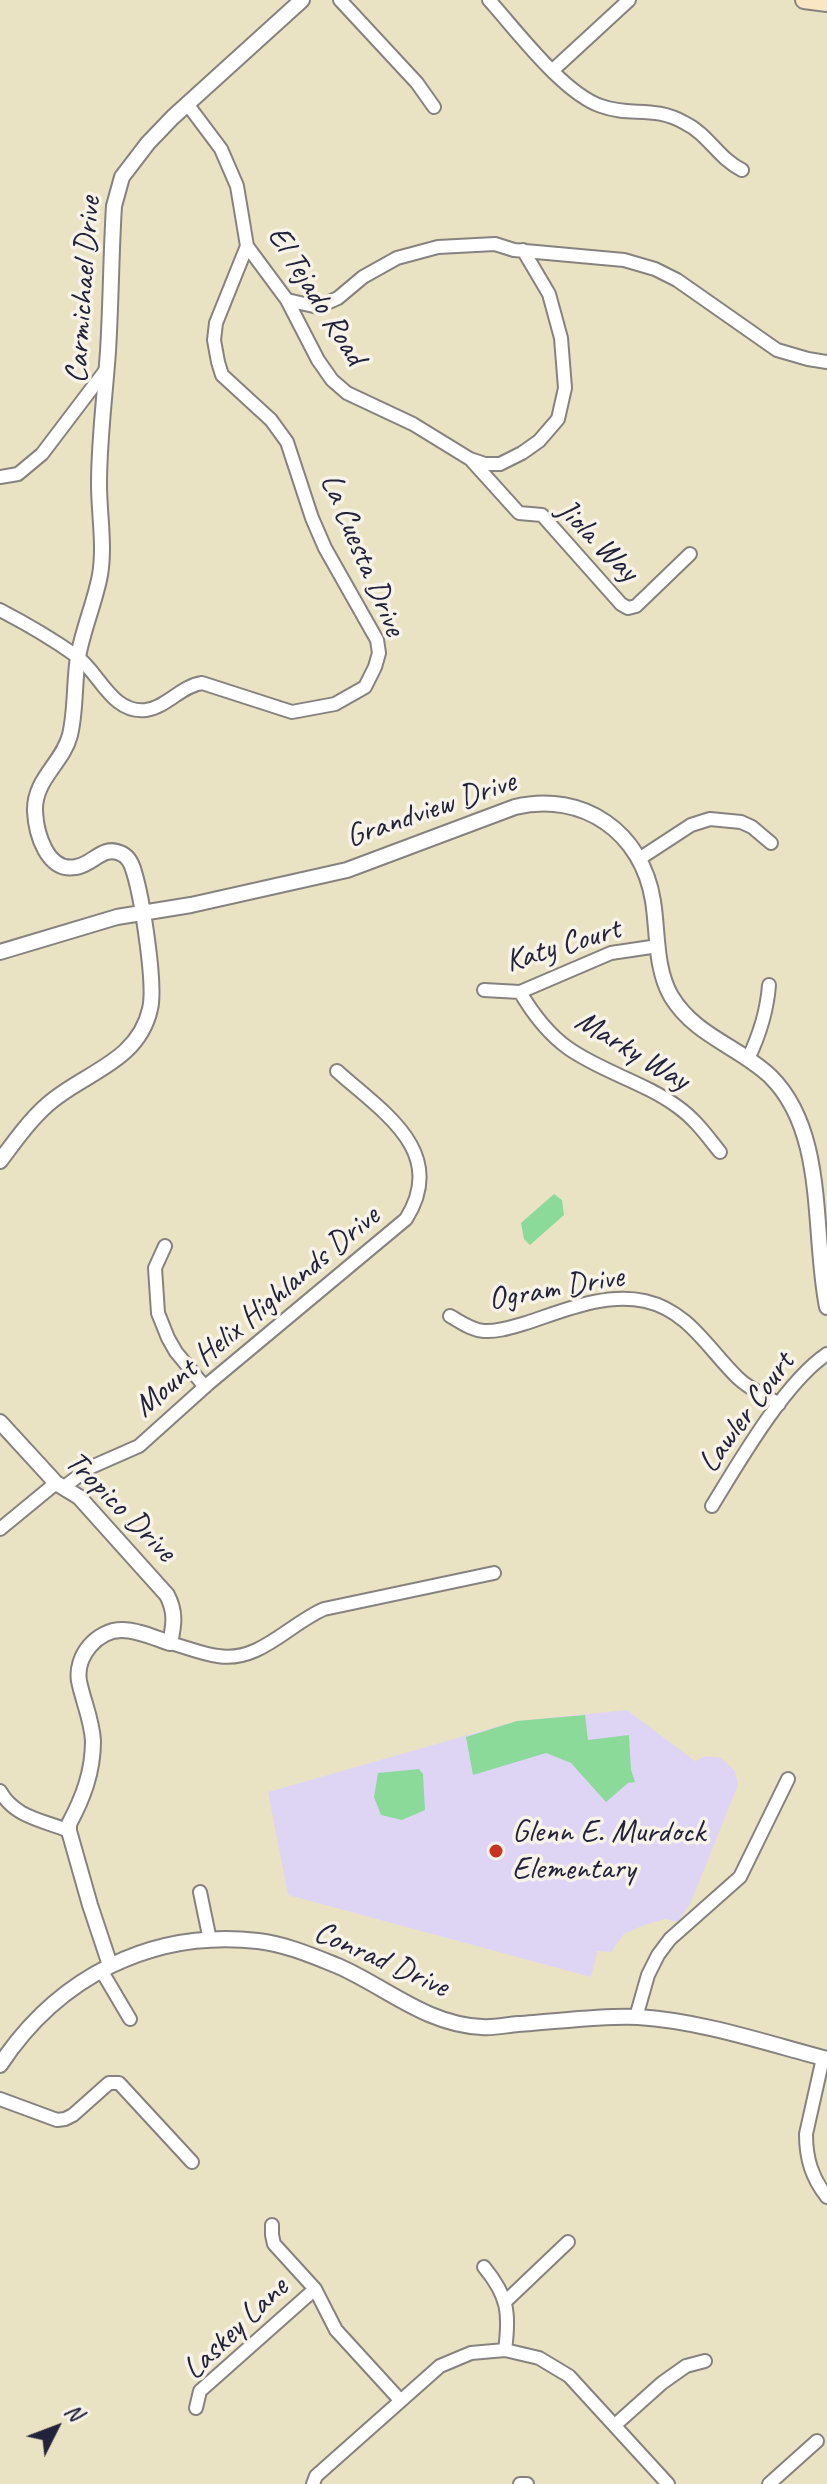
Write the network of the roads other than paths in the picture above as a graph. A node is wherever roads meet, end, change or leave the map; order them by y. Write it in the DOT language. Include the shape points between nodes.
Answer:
graph roads {
  1 [pos="302,0"];
  2 [pos="340,0"];
  3 [pos="489,0"];
  4 [pos="629,0"];
  5 [pos="804,0"];
  6 [pos="827,3"];
  7 [pos="553,70"];
  8 [pos="188,105"];
  9 [pos="434,107"];
  10 [pos="742,170"];
  11 [pos="247,246"];
  12 [pos="523,250"];
  13 [pos="287,300"];
  14 [pos="827,362"];
  15 [pos="105,371"];
  16 [pos="470,459"];
  17 [pos="0,477"];
  18 [pos="690,554"];
  19 [pos="0,610"];
  20 [pos="78,657"];
  21 [pos="771,843"];
  22 [pos="639,859"];
  23 [pos="142,912"];
  24 [pos="658,946"];
  25 [pos="0,952"];
  26 [pos="769,985"];
  27 [pos="484,990"];
  28 [pos="520,992"];
  29 [pos="748,1059"];
  30 [pos="337,1071"];
  31 [pos="720,1152"];
  32 [pos="0,1161"];
  33 [pos="165,1246"];
  34 [pos="827,1307"];
  35 [pos="450,1316"];
  36 [pos="827,1354"];
  37 [pos="205,1387"];
  38 [pos="779,1404"];
  39 [pos="0,1422"];
  40 [pos="60,1485"];
  41 [pos="712,1506"];
  42 [pos="0,1529"];
  43 [pos="494,1573"];
  44 [pos="170,1643"];
  45 [pos="788,1779"];
  46 [pos="0,1791"];
  47 [pos="69,1831"];
  48 [pos="200,1892"];
  49 [pos="210,1940"];
  50 [pos="106,1968"];
  51 [pos="636,2017"];
  52 [pos="130,2019"];
  53 [pos="825,2058"];
  54 [pos="0,2065"];
  55 [pos="0,2099"];
  56 [pos="192,2162"];
  57 [pos="827,2197"];
  58 [pos="272,2225"];
  59 [pos="568,2242"];
  60 [pos="484,2267"];
  61 [pos="315,2289"];
  62 [pos="506,2301"];
  63 [pos="505,2350"];
  64 [pos="705,2361"];
  65 [pos="400,2400"];
  66 [pos="196,2408"];
  67 [pos="615,2425"];
  68 [pos="817,2441"];
  69 [pos="313,2484"];
  70 [pos="520,2484"];
  71 [pos="527,2484"];
  72 [pos="668,2484"];
  73 [pos="769,2484"];
  1 -- 8 [label="street, Carmichael Drive"];
  2 -- 9 [label="street"];
  3 -- 7 [label="street"];
  4 -- 7 [label="street"];
  5 -- 6 [label="main road"];
  7 -- 10 [label="street" via="602,107 651,111 690,125"];
  8 -- 11 [label="street, El Tejado Road" via="221,149 237,186"];
  8 -- 15 [label="street, Carmichael Drive" via="122,177 114,206"];
  11 -- 13 [label="street, El Tejado Road"];
  11 -- 20 [label="street, La Cuesta Drive" via="216,323 218,362 222,375 287,442 325,548 377,640 375,667 365,687 335,704 292,712 202,683 155,708 137,710 108,693"];
  12 -- 13 [label="street" via="495,244 438,247 379,267 318,307"];
  12 -- 14 [label="street" via="624,260 655,269 777,350"];
  12 -- 16 [label="street" via="549,294 561,338 565,388 558,419 534,444 500,464"];
  13 -- 16 [label="street, El Tejado Road" via="332,380"];
  15 -- 17 [label="street" via="42,454 18,474"];
  15 -- 20 [label="street, Carmichael Drive" via="100,572"];
  16 -- 18 [label="street, Jiola Way" via="519,513 542,515 628,608"];
  19 -- 20 [label="street"];
  20 -- 23 [label="street, Carmichael Drive" via="70,735 36,800 39,833 53,860 63,867 76,867 109,851 125,856"];
  21 -- 22 [label="street" via="741,822 710,819 691,825"];
  22 -- 23 [label="street, Grandview Drive" via="618,832 591,813 537,803 347,870"];
  22 -- 24 [label="street, Grandview Drive" via="653,898"];
  23 -- 25 [label="street, Grandview Drive"];
  23 -- 32 [label="street" via="153,994 147,1022 122,1056 46,1105"];
  24 -- 28 [label="street, Katy Court" via="611,953"];
  24 -- 29 [label="street, Grandview Drive" via="663,977 679,1008 707,1035"];
  26 -- 29 [label="street" via="761,1033"];
  27 -- 28 [label="street, Katy Court"];
  28 -- 31 [label="street, Marky Way" via="538,1020 567,1047 678,1107"];
  29 -- 34 [label="street, Grandview Drive" via="790,1098 809,1136"];
  30 -- 37 [label="street, Mount Helix Highlands Drive" via="411,1142 420,1175 415,1202 400,1226"];
  33 -- 37 [label="street" via="155,1268 158,1313 176,1352"];
  35 -- 38 [label="street, Ogram Drive" via="468,1327 505,1330 585,1304 643,1300 679,1315 740,1380"];
  36 -- 38 [label="street, Lawler Court" via="807,1369"];
  37 -- 40 [label="street, Mount Helix Highlands Drive" via="139,1446"];
  38 -- 41 [label="street, Lawler Court"];
  39 -- 40 [label="street, Tropico Drive"];
  40 -- 42 [label="street, Mount Helix Highlands Drive"];
  40 -- 44 [label="street, Tropico Drive" via="79,1497 167,1595 175,1623"];
  43 -- 44 [label="street" via="324,1609 255,1652 217,1656"];
  44 -- 47 [label="street" via="117,1630 86,1650 79,1680 92,1727 92,1756"];
  45 -- 51 [label="street" via="740,1877 658,1955"];
  46 -- 47 [label="street" via="20,1813"];
  47 -- 50 [label="street"];
  48 -- 49 [label="street"];
  49 -- 50 [label="street, Conrad Drive" via="136,1954"];
  49 -- 51 [label="street, Conrad Drive" via="259,1941 300,1951 423,2012 481,2027"];
  50 -- 52 [label="street"];
  50 -- 54 [label="street, Conrad Drive" via="52,2003 18,2037"];
  51 -- 53 [label="street, Conrad Drive" via="686,2023"];
  53 -- 57 [label="street" via="806,2145 811,2171"];
  55 -- 56 [label="street" via="57,2120 73,2115 109,2083 119,2083"];
  58 -- 61 [label="street" via="274,2244"];
  59 -- 62 [label="street"];
  60 -- 62 [label="street"];
  61 -- 65 [label="street" via="336,2330"];
  61 -- 66 [label="street, Laskey Lane" via="200,2391"];
  62 -- 63 [label="street"];
  63 -- 65 [label="street" via="450,2361"];
  63 -- 67 [label="street" via="560,2369"];
  64 -- 67 [label="street" via="686,2366 662,2383"];
  65 -- 69 [label="street"];
  67 -- 72 [label="street"];
  68 -- 73 [label="street"];
  70 -- 71 [label="street"];
}
